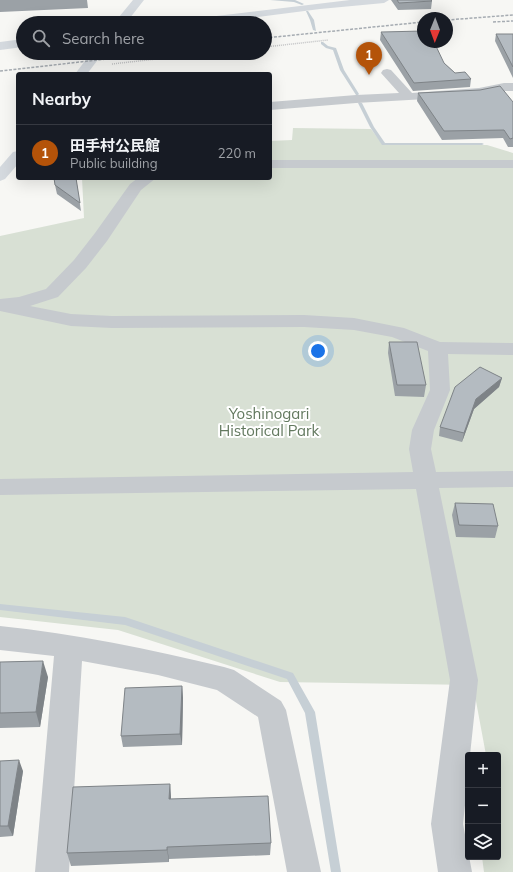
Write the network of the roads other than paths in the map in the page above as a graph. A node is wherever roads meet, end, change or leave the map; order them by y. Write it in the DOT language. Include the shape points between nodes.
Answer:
graph roads {
  1 [pos="139,0"];
  2 [pos="384,0"];
  3 [pos="126,16"];
  4 [pos="239,16"];
  5 [pos="16,44"];
  6 [pos="0,46"];
  7 [pos="92,60"];
  8 [pos="84,70"];
  9 [pos="387,73"];
  10 [pos="513,87"];
  11 [pos="409,97"];
  12 [pos="272,106"];
  13 [pos="16,157"];
  14 [pos="272,164"];
  15 [pos="513,164"];
  16 [pos="0,176"];
  17 [pos="145,180"];
  18 [pos="0,304"];
  19 [pos="438,348"];
  20 [pos="513,349"];
  21 [pos="425,479"];
  22 [pos="513,479"];
  23 [pos="0,486"];
  24 [pos="0,638"];
  25 [pos="69,646"];
  26 [pos="52,872"];
  27 [pos="304,872"];
  28 [pos="455,872"];
  1 -- 3 [label="highway"];
  2 -- 4 [label="highway"];
  5 -- 6 [label="highway"];
  7 -- 8 [label="highway"];
  9 -- 11 [label="street"];
  10 -- 11 [label="street"];
  11 -- 12 [label="street"];
  13 -- 16 [label="highway"];
  14 -- 15 [label="street"];
  17 -- 18 [label="street" via="135,187 80,264 52,293 20,303"];
  18 -- 19 [label="street" via="84,321 304,321 354,324 397,332"];
  19 -- 20 [label="street"];
  19 -- 21 [label="street" via="440,390 423,430 420,449"];
  21 -- 22 [label="street"];
  21 -- 23 [label="street"];
  21 -- 28 [label="street" via="464,680 447,824"];
  24 -- 25 [label="street"];
  25 -- 26 [label="street"];
  25 -- 27 [label="street" via="224,679 271,710"];
}
